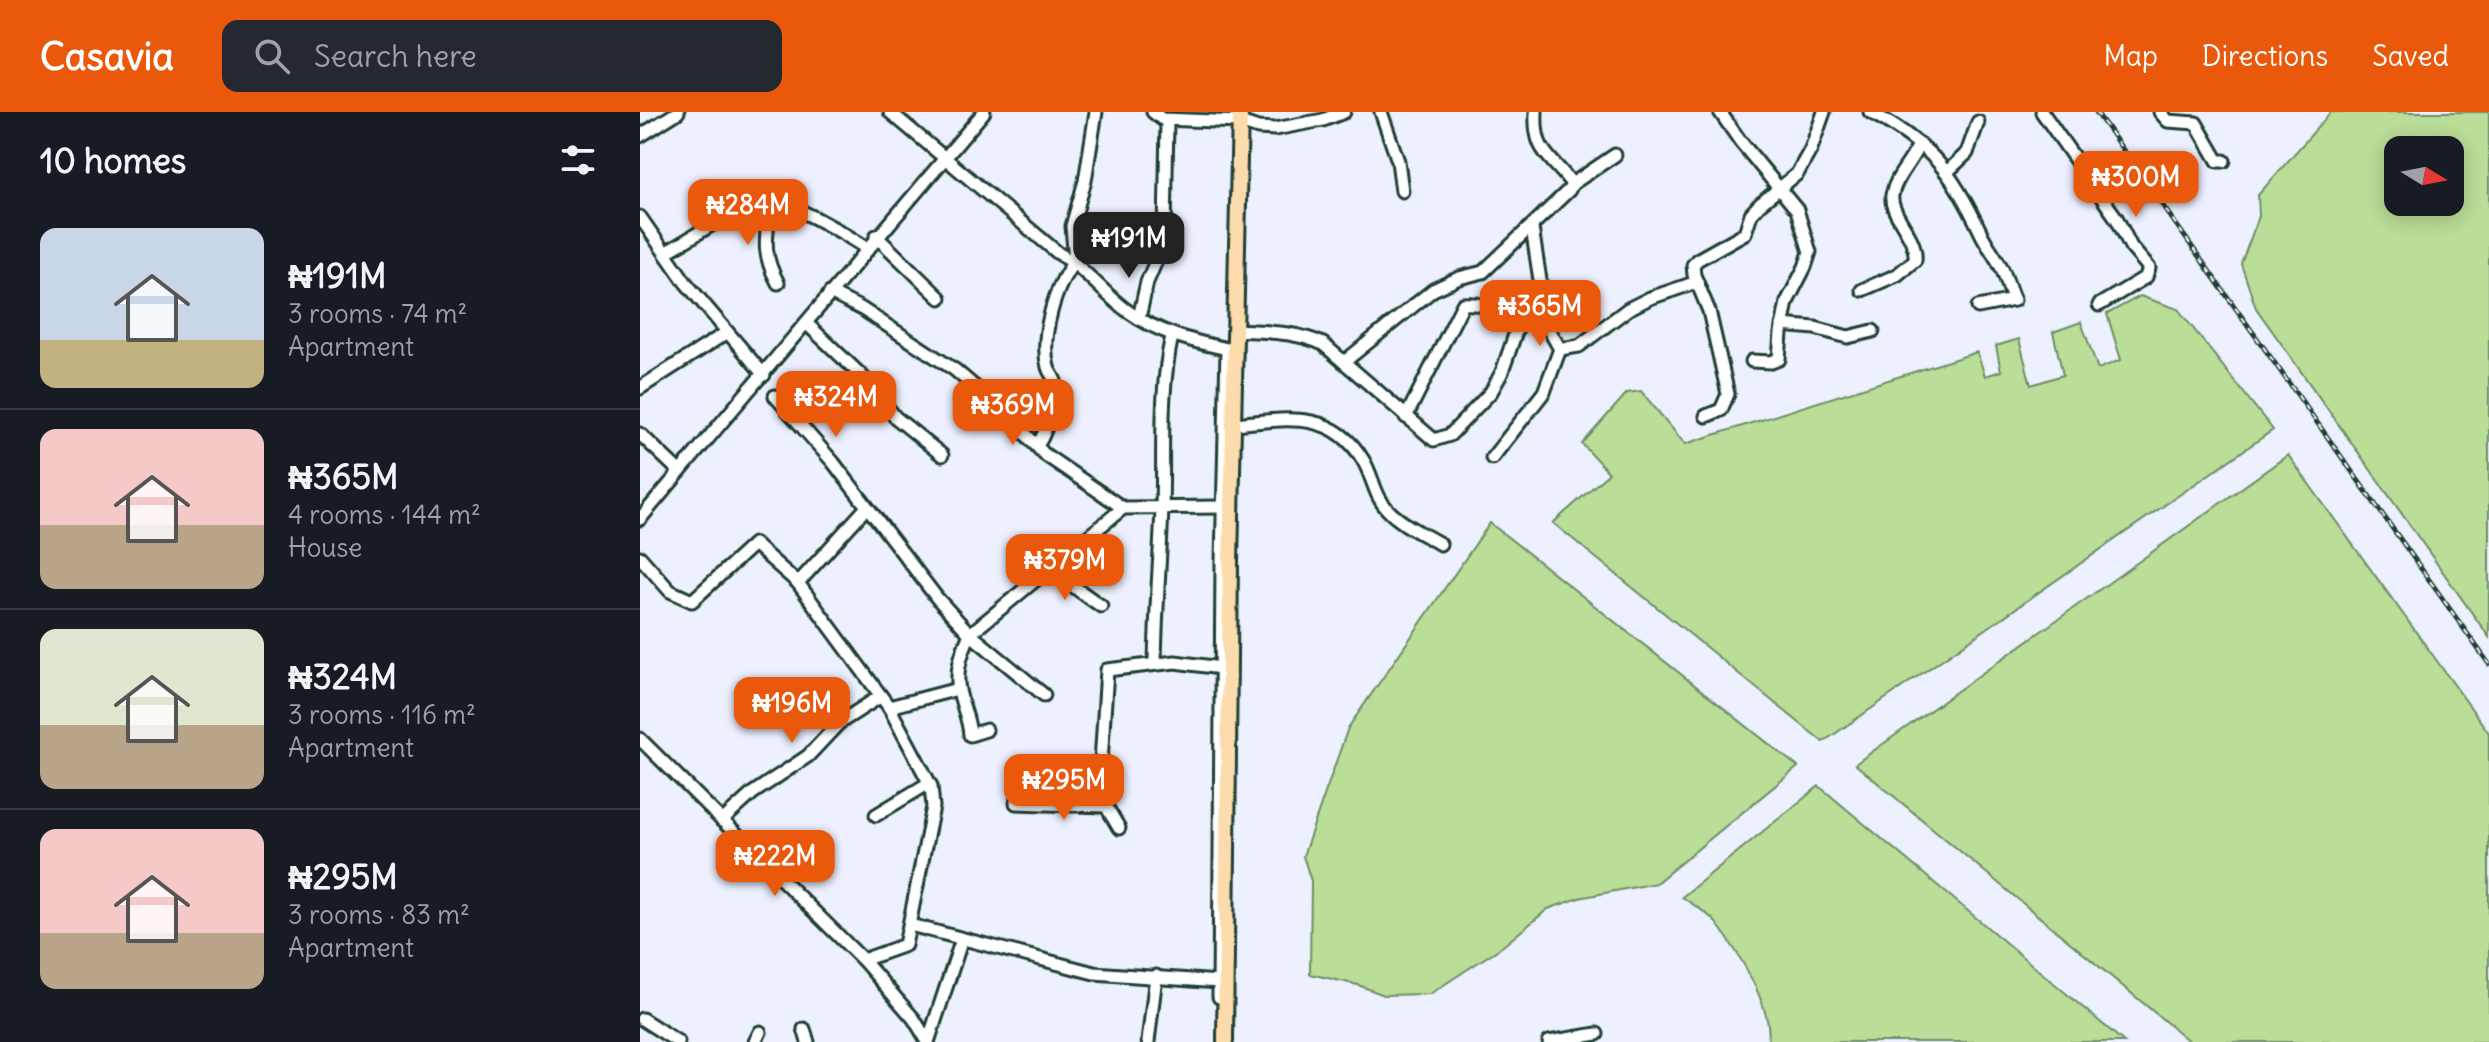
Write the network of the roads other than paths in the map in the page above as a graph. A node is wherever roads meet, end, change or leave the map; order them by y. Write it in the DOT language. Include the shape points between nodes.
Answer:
graph roads {
  1 [pos="678,112"];
  2 [pos="890,112"];
  3 [pos="984,112"];
  4 [pos="1096,112"];
  5 [pos="1153,112"];
  6 [pos="1344,112"];
  7 [pos="1381,112"];
  8 [pos="1536,112"];
  9 [pos="1720,112"];
  10 [pos="1824,112"];
  11 [pos="1870,112"];
  12 [pos="2042,112"];
  13 [pos="2160,112"];
  14 [pos="1240,117"];
  15 [pos="1167,120"];
  16 [pos="1978,122"];
  17 [pos="640,136"];
  18 [pos="1919,144"];
  19 [pos="1615,155"];
  20 [pos="945,158"];
  21 [pos="2224,161"];
  22 [pos="1947,172"];
  23 [pos="1572,184"];
  24 [pos="1779,189"];
  25 [pos="1402,191"];
  26 [pos="771,200"];
  27 [pos="640,217"];
  28 [pos="1532,228"];
  29 [pos="876,236"];
  30 [pos="867,248"];
  31 [pos="666,252"];
  32 [pos="1075,261"];
  33 [pos="1697,282"];
  34 [pos="778,283"];
  35 [pos="1862,290"];
  36 [pos="830,293"];
  37 [pos="940,298"];
  38 [pos="2099,305"];
  39 [pos="1978,307"];
  40 [pos="1139,318"];
  41 [pos="1520,320"];
  42 [pos="806,323"];
  43 [pos="1782,325"];
  44 [pos="1547,326"];
  45 [pos="1235,330"];
  46 [pos="1873,331"];
  47 [pos="726,333"];
  48 [pos="1172,336"];
  49 [pos="1560,349"];
  50 [pos="1752,361"];
  51 [pos="1344,362"];
  52 [pos="764,375"];
  53 [pos="640,388"];
  54 [pos="775,396"];
  55 [pos="1706,416"];
  56 [pos="1406,417"];
  57 [pos="1235,424"];
  58 [pos="640,434"];
  59 [pos="1033,442"];
  60 [pos="942,455"];
  61 [pos="1492,458"];
  62 [pos="680,472"];
  63 [pos="867,507"];
  64 [pos="1162,507"];
  65 [pos="1223,507"];
  66 [pos="1123,508"];
  67 [pos="640,519"];
  68 [pos="1440,544"];
  69 [pos="640,557"];
  70 [pos="1049,569"];
  71 [pos="798,583"];
  72 [pos="1101,606"];
  73 [pos="970,634"];
  74 [pos="1155,662"];
  75 [pos="1221,668"];
  76 [pos="958,689"];
  77 [pos="1044,695"];
  78 [pos="881,696"];
  79 [pos="889,707"];
  80 [pos="986,730"];
  81 [pos="640,739"];
  82 [pos="929,783"];
  83 [pos="1016,803"];
  84 [pos="1106,806"];
  85 [pos="876,815"];
  86 [pos="722,821"];
  87 [pos="1119,828"];
  88 [pos="910,925"];
  89 [pos="962,939"];
  90 [pos="863,960"];
  91 [pos="1156,976"];
  92 [pos="1219,982"];
  93 [pos="642,1019"];
  94 [pos="804,1029"];
  95 [pos="1597,1034"];
  96 [pos="678,1042"];
  97 [pos="808,1042"];
  98 [pos="928,1042"];
  99 [pos="1148,1042"];
  100 [pos="1218,1042"];
  101 [pos="1225,1042"];
  102 [pos="1549,1042"];
  1 -- 17 [label="street"];
  2 -- 20 [label="street"];
  3 -- 20 [label="street"];
  4 -- 32 [label="street" via="1072,226"];
  5 -- 15 [label="street"];
  6 -- 14 [label="street" via="1290,128 1258,128"];
  7 -- 25 [label="street"];
  8 -- 23 [label="street" via="1539,144"];
  9 -- 24 [label="street"];
  10 -- 24 [label="street" via="1797,174"];
  11 -- 18 [label="street"];
  12 -- 38 [label="street" via="2149,268 2146,277"];
  13 -- 21 [label="street" via="2168,121 2196,123 2218,161"];
  14 -- 15 [label="street"];
  14 -- 45 [label="main road"];
  15 -- 40 [label="street" via="1165,231"];
  16 -- 22 [label="street" via="1967,153"];
  18 -- 22 [label="street"];
  18 -- 35 [label="street" via="1892,197 1916,250 1915,260 1897,275"];
  19 -- 23 [label="street"];
  20 -- 29 [label="street"];
  20 -- 32 [label="street" via="1058,253"];
  22 -- 39 [label="street" via="1969,204 2014,300"];
  23 -- 28 [label="street"];
  24 -- 33 [label="street" via="1751,214 1745,233 1697,260"];
  24 -- 43 [label="street" via="1797,210 1810,252"];
  26 -- 30 [label="street"];
  26 -- 31 [label="street" via="753,203"];
  26 -- 34 [label="street" via="765,251"];
  27 -- 31 [label="street"];
  28 -- 44 [label="street"];
  28 -- 51 [label="street" via="1483,272 1433,290"];
  29 -- 30 [label="street"];
  29 -- 37 [label="street"];
  30 -- 36 [label="street"];
  31 -- 47 [label="street"];
  32 -- 40 [label="street"];
  32 -- 59 [label="street" via="1051,310 1046,355 1056,383 1044,438"];
  33 -- 49 [label="street" via="1650,298 1579,346"];
  33 -- 55 [label="street" via="1728,394 1721,410"];
  36 -- 42 [label="street"];
  36 -- 59 [label="street" via="955,370"];
  40 -- 48 [label="street"];
  41 -- 44 [label="street"];
  41 -- 56 [label="street" via="1490,305 1463,304"];
  41 -- 56 [label="street" via="1491,392 1450,435 1434,440"];
  42 -- 52 [label="street"];
  42 -- 60 [label="street" via="863,377 895,417"];
  43 -- 46 [label="street" via="1848,337"];
  43 -- 50 [label="street" via="1779,359"];
  44 -- 49 [label="street"];
  45 -- 51 [label="street" via="1305,336"];
  45 -- 57 [label="main road"];
  47 -- 52 [label="street"];
  47 -- 53 [label="street"];
  48 -- 64 [label="street" via="1163,409"];
  48 -- 65 [label="street" via="1227,349"];
  49 -- 61 [label="street" via="1544,392"];
  51 -- 56 [label="street"];
  52 -- 62 [label="street"];
  54 -- 63 [label="street"];
  57 -- 68 [label="street" via="1283,418 1314,421 1334,430 1363,459 1389,512"];
  57 -- 101 [label="main road"];
  58 -- 62 [label="street"];
  59 -- 66 [label="street"];
  62 -- 67 [label="street"];
  63 -- 71 [label="street"];
  63 -- 73 [label="street"];
  64 -- 65 [label="street"];
  64 -- 66 [label="street"];
  64 -- 74 [label="street"];
  65 -- 75 [label="street"];
  66 -- 70 [label="street"];
  69 -- 71 [label="street" via="670,591 692,601 754,544"];
  70 -- 72 [label="street"];
  70 -- 73 [label="street"];
  71 -- 78 [label="street"];
  73 -- 76 [label="street" via="960,658"];
  73 -- 77 [label="street"];
  74 -- 75 [label="street"];
  74 -- 84 [label="street" via="1107,670 1100,777"];
  75 -- 92 [label="street"];
  76 -- 79 [label="street"];
  76 -- 80 [label="street" via="970,735"];
  78 -- 79 [label="street"];
  78 -- 86 [label="street" via="839,723 808,756"];
  79 -- 82 [label="street"];
  81 -- 86 [label="street"];
  82 -- 85 [label="street"];
  82 -- 88 [label="street" via="933,807"];
  83 -- 84 [label="street"];
  84 -- 87 [label="street"];
  86 -- 90 [label="street"];
  88 -- 89 [label="street"];
  88 -- 90 [label="street" via="905,945"];
  89 -- 91 [label="street" via="1094,973"];
  89 -- 98 [label="street"];
  90 -- 98 [label="street"];
  91 -- 92 [label="street"];
  91 -- 99 [label="street"];
  92 -- 100 [label="street"];
  93 -- 96 [label="street"];
  94 -- 97 [label="street"];
  95 -- 102 [label="street"];
}
